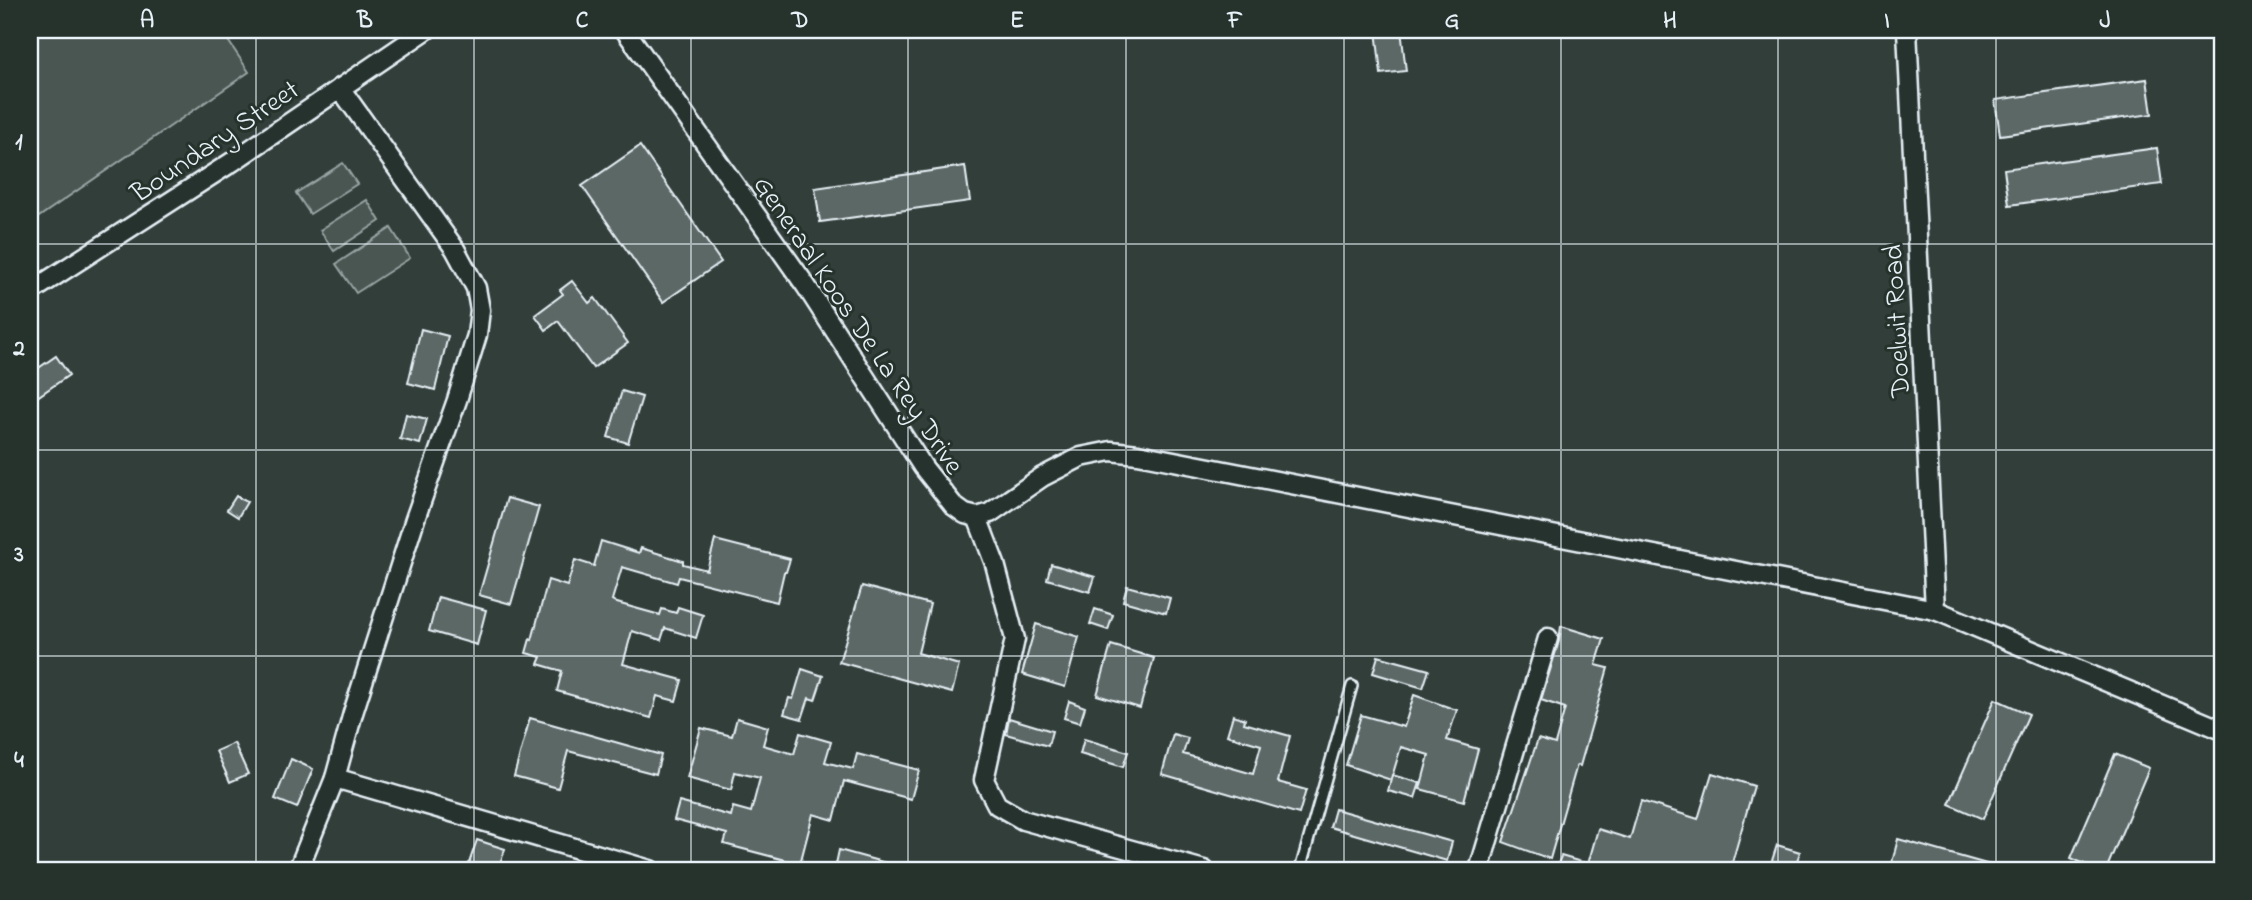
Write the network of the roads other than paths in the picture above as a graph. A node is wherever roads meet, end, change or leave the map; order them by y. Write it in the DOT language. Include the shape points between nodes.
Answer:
graph roads {
  1 [pos="426,30"];
  2 [pos="625,30"];
  3 [pos="1907,30"];
  4 [pos="340,88"];
  5 [pos="30,292"];
  6 [pos="977,517"];
  7 [pos="1935,610"];
  8 [pos="1548,638"];
  9 [pos="1352,686"];
  10 [pos="2222,730"];
  11 [pos="335,778"];
  12 [pos="298,870"];
  13 [pos="650,870"];
  14 [pos="1204,870"];
  15 [pos="1300,870"];
  16 [pos="1479,870"];
  1 -- 4 [label="street, Boundary Street"];
  2 -- 6 [label="street, Generaal Koos De La Rey Drive" via="806,286 923,467 954,506"];
  3 -- 7 [label="street, Doelwit Road"];
  4 -- 5 [label="street, Boundary Street"];
  4 -- 11 [label="street" via="455,249 476,288 480,310 457,400"];
  6 -- 7 [label="street" via="1081,457 1138,454"];
  6 -- 14 [label="street" via="1015,639 984,780 997,805 1023,820"];
  7 -- 10 [label="street"];
  8 -- 16 [label="street"];
  9 -- 15 [label="lane"];
  11 -- 12 [label="street"];
  11 -- 13 [label="street"];
}
